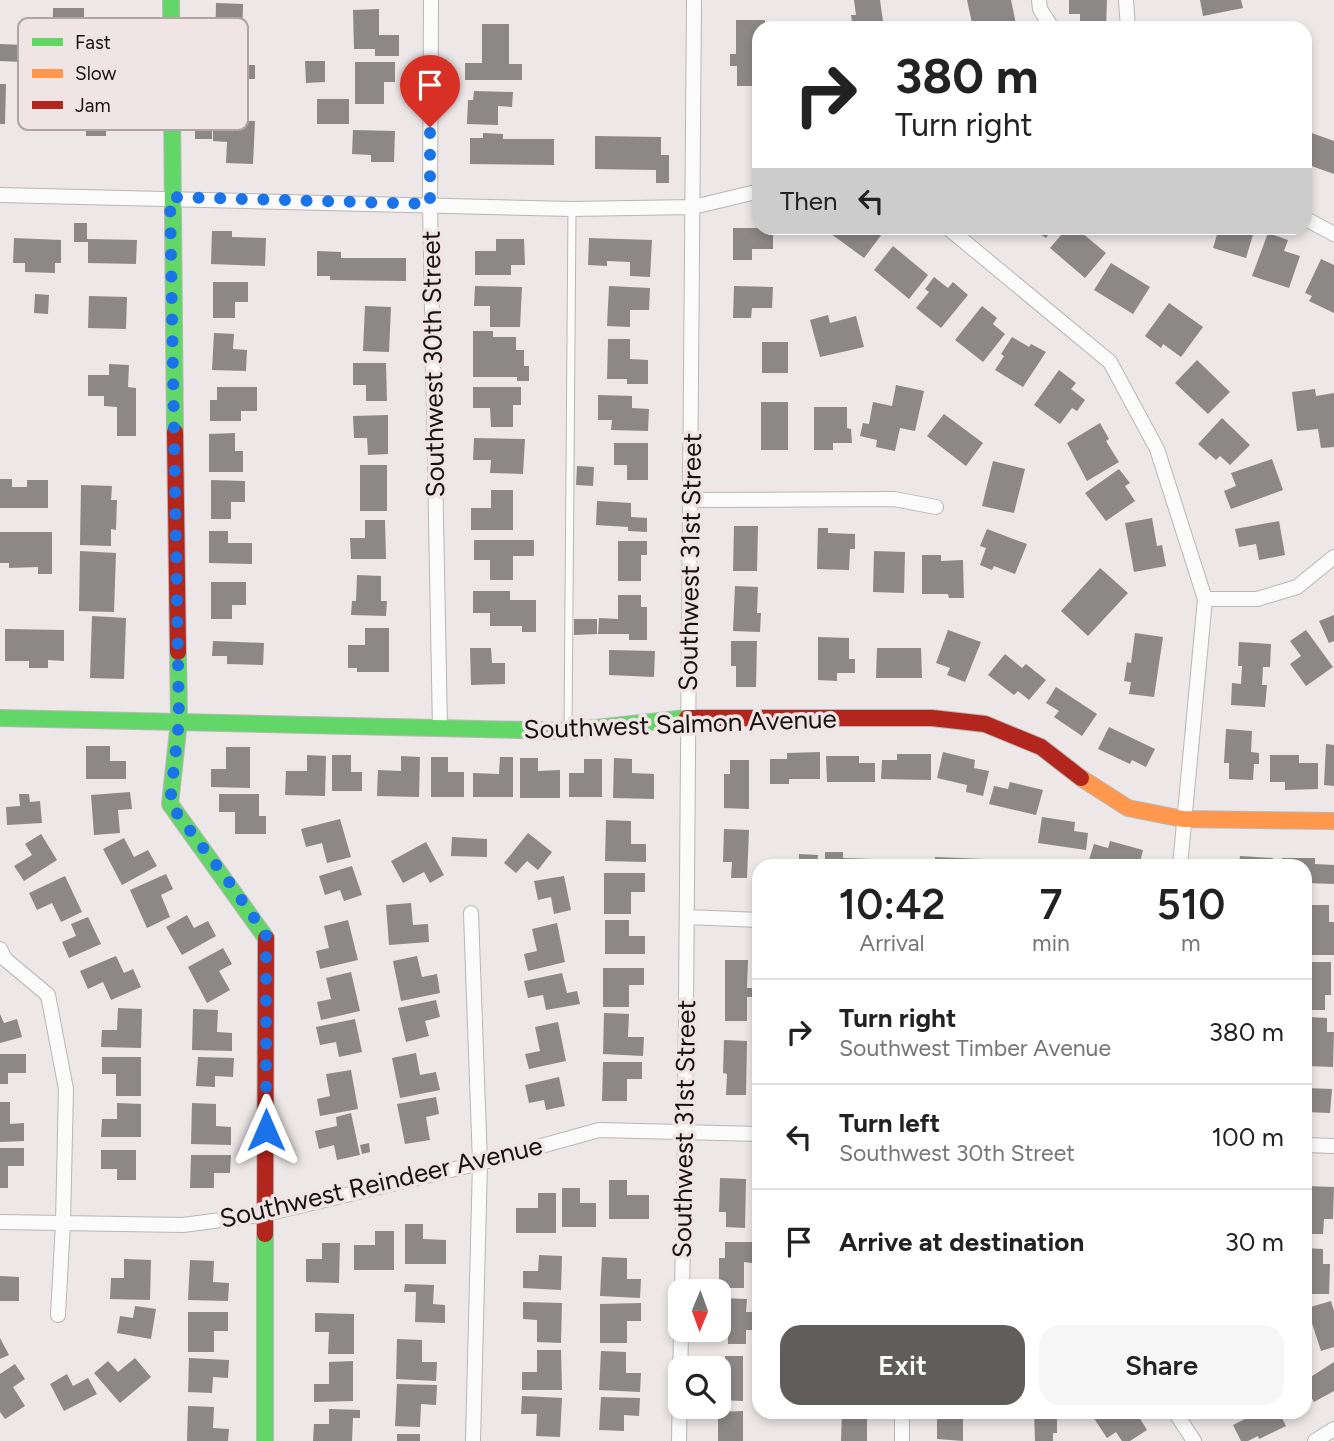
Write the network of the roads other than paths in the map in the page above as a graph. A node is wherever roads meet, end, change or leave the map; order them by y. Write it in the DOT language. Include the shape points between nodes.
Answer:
graph roads {
  1 [pos="171,0"];
  2 [pos="431,0"];
  3 [pos="694,0"];
  4 [pos="1039,0"];
  5 [pos="1126,0"];
  6 [pos="171,18"];
  7 [pos="1048,21"];
  8 [pos="1128,21"];
  9 [pos="170,130"];
  10 [pos="752,193"];
  11 [pos="0,195"];
  12 [pos="170,197"];
  13 [pos="430,204"];
  14 [pos="693,208"];
  15 [pos="572,209"];
  16 [pos="1312,222"];
  17 [pos="1334,234"];
  18 [pos="956,235"];
  19 [pos="690,500"];
  20 [pos="936,507"];
  21 [pos="1334,557"];
  22 [pos="1205,598"];
  23 [pos="0,718"];
  24 [pos="688,718"];
  25 [pos="179,721"];
  26 [pos="440,729"];
  27 [pos="568,731"];
  28 [pos="1184,819"];
  29 [pos="1334,821"];
  30 [pos="1181,859"];
  31 [pos="471,913"];
  32 [pos="687,917"];
  33 [pos="752,920"];
  34 [pos="2,956"];
  35 [pos="685,1133"];
  36 [pos="752,1134"];
  37 [pos="1312,1145"];
  38 [pos="1334,1146"];
  39 [pos="480,1163"];
  40 [pos="266,1214"];
  41 [pos="0,1222"];
  42 [pos="63,1223"];
  43 [pos="682,1279"];
  44 [pos="58,1315"];
  45 [pos="681,1342"];
  46 [pos="902,1419"];
  47 [pos="1180,1419"];
  48 [pos="1334,1429"];
  49 [pos="265,1441"];
  50 [pos="473,1441"];
  51 [pos="679,1441"];
  52 [pos="902,1441"];
  53 [pos="1194,1441"];
  54 [pos="1315,1441"];
  1 -- 6 [label="street"];
  2 -- 13 [label="street, Southwest 30th Street"];
  3 -- 14 [label="street, Southwest 31st Street"];
  4 -- 7 [label="street"];
  5 -- 8 [label="street"];
  9 -- 12 [label="street"];
  10 -- 14 [label="street"];
  11 -- 12 [label="street"];
  12 -- 13 [label="street"];
  12 -- 25 [label="street"];
  13 -- 15 [label="street"];
  13 -- 26 [label="street, Southwest 30th Street"];
  14 -- 15 [label="street"];
  14 -- 19 [label="street, Southwest 31st Street"];
  15 -- 27 [label="lane"];
  16 -- 17 [label="street"];
  18 -- 22 [label="street" via="1110,362 1157,449"];
  19 -- 20 [label="street" via="894,499"];
  19 -- 24 [label="street, Southwest 31st Street"];
  21 -- 22 [label="street" via="1297,587 1257,599"];
  22 -- 28 [label="street"];
  23 -- 25 [label="street, Southwest Salmon Avenue"];
  24 -- 27 [label="street, Southwest Salmon Avenue"];
  24 -- 28 [label="street, Southwest Salmon Avenue" via="932,718 985,724 1041,747 1128,808"];
  24 -- 32 [label="street, Southwest 31st Street"];
  25 -- 26 [label="street, Southwest Salmon Avenue"];
  25 -- 40 [label="street" via="170,804 266,935"];
  26 -- 27 [label="street, Southwest Salmon Avenue"];
  28 -- 29 [label="street, Southwest Salmon Avenue"];
  28 -- 30 [label="street"];
  31 -- 39 [label="street"];
  32 -- 33 [label="street"];
  32 -- 35 [label="street, Southwest 31st Street"];
  34 -- 42 [label="street" via="48,995 66,1089"];
  35 -- 36 [label="street, Southwest Reindeer Avenue"];
  35 -- 39 [label="street, Southwest Reindeer Avenue" via="600,1130"];
  35 -- 43 [label="street, Southwest 31st Street"];
  37 -- 38 [label="street"];
  39 -- 40 [label="street, Southwest Reindeer Avenue"];
  39 -- 50 [label="street"];
  40 -- 42 [label="street, Southwest Reindeer Avenue" via="183,1225"];
  40 -- 49 [label="street"];
  41 -- 42 [label="street, Southwest Reindeer Avenue"];
  42 -- 44 [label="street"];
  45 -- 51 [label="street"];
  46 -- 52 [label="street"];
  47 -- 53 [label="street"];
  48 -- 54 [label="street"];
}
